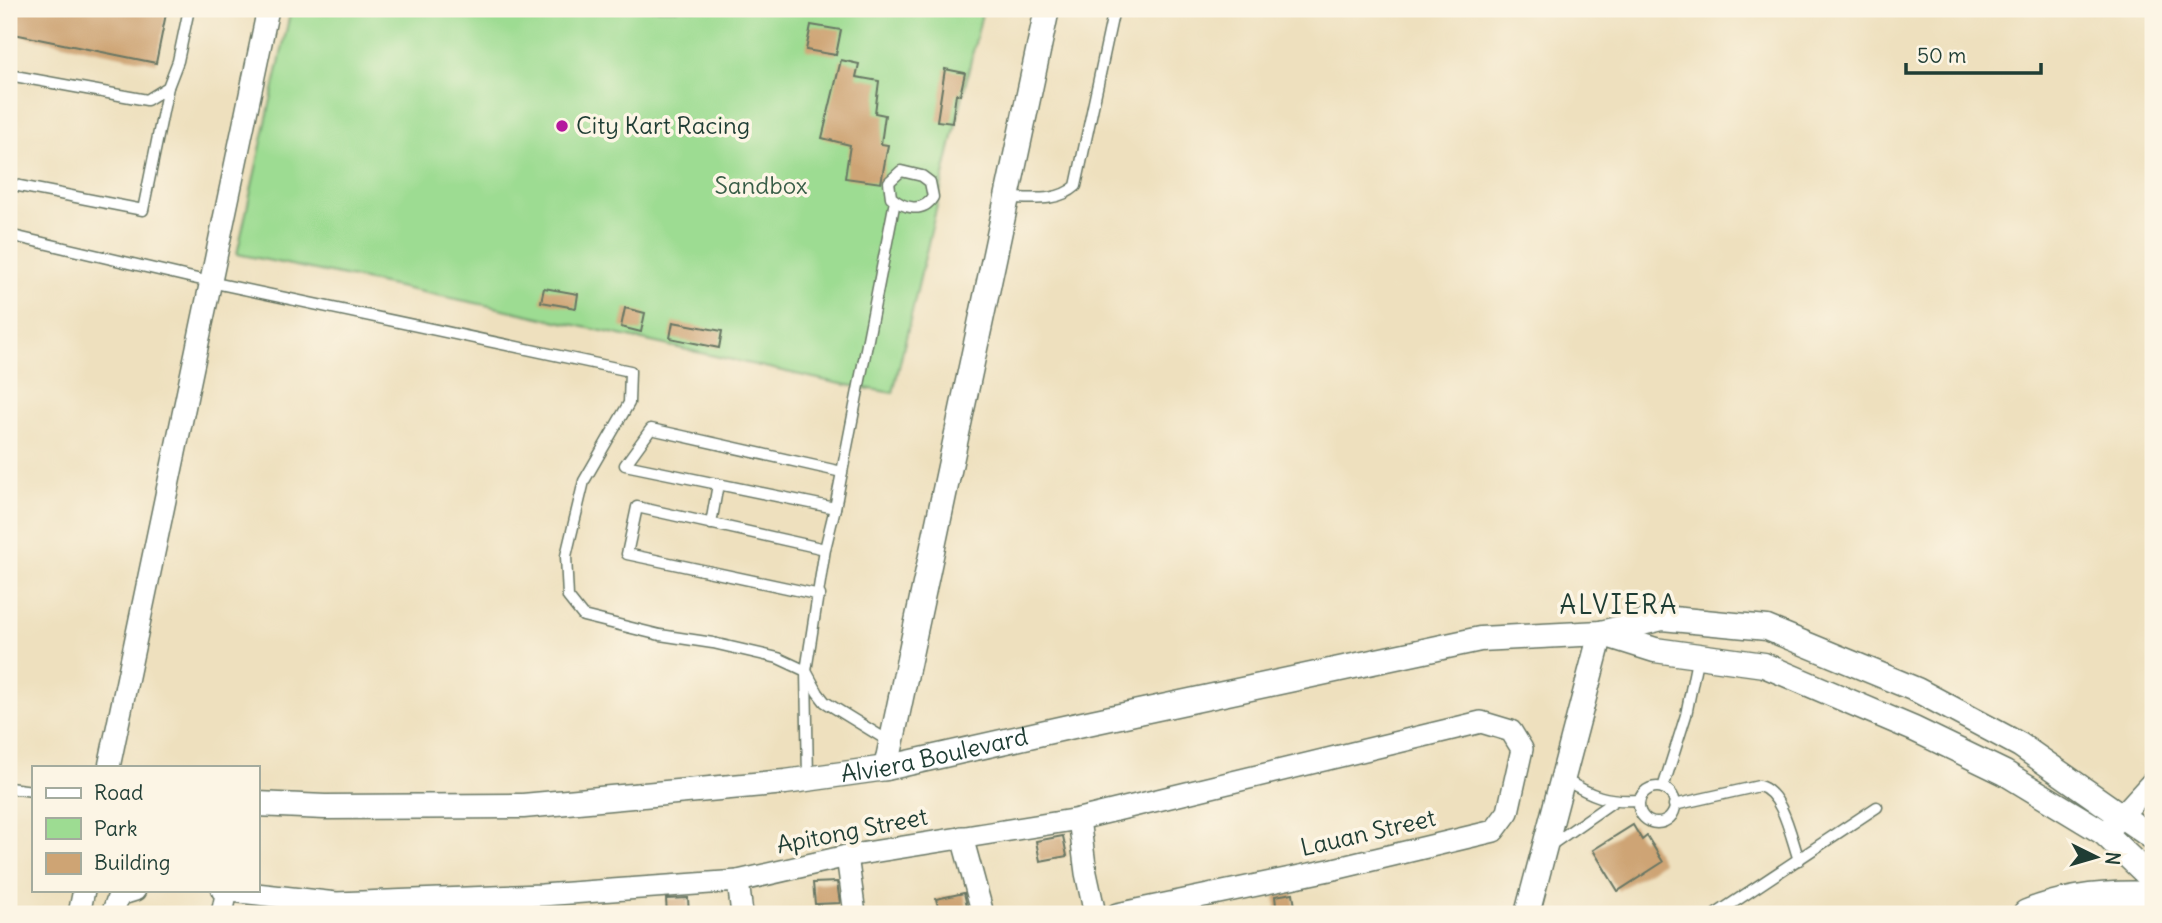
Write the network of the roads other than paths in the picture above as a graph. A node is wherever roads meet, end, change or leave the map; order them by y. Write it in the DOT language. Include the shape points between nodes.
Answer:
graph roads {
  1 [pos="189,9"];
  2 [pos="268,9"];
  3 [pos="1047,9"];
  4 [pos="1114,9"];
  5 [pos="9,75"];
  6 [pos="168,87"];
  7 [pos="9,184"];
  8 [pos="1006,198"];
  9 [pos="895,201"];
  10 [pos="9,235"];
  11 [pos="210,282"];
  12 [pos="842,472"];
  13 [pos="718,484"];
  14 [pos="835,508"];
  15 [pos="711,524"];
  16 [pos="825,549"];
  17 [pos="820,595"];
  18 [pos="1601,633"];
  19 [pos="1698,655"];
  20 [pos="806,671"];
  21 [pos="1481,722"];
  22 [pos="890,742"];
  23 [pos="108,766"];
  24 [pos="886,768"];
  25 [pos="1562,777"];
  26 [pos="808,778"];
  27 [pos="2153,781"];
  28 [pos="9,788"];
  29 [pos="1663,788"];
  30 [pos="32,790"];
  31 [pos="1639,800"];
  32 [pos="1614,801"];
  33 [pos="259,804"];
  34 [pos="1674,805"];
  35 [pos="1877,807"];
  36 [pos="2124,816"];
  37 [pos="1079,819"];
  38 [pos="2104,833"];
  39 [pos="962,838"];
  40 [pos="2153,838"];
  41 [pos="1542,850"];
  42 [pos="846,856"];
  43 [pos="1799,860"];
  44 [pos="2153,880"];
  45 [pos="738,881"];
  46 [pos="84,892"];
  47 [pos="224,892"];
  48 [pos="236,892"];
  49 [pos="2153,897"];
  50 [pos="335,908"];
  51 [pos="79,914"];
  52 [pos="222,914"];
  53 [pos="742,914"];
  54 [pos="855,914"];
  55 [pos="983,914"];
  56 [pos="1095,914"];
  57 [pos="1117,914"];
  58 [pos="1527,914"];
  59 [pos="1716,914"];
  60 [pos="2026,914"];
  1 -- 6 [label="lane"];
  2 -- 11 [label="street"];
  3 -- 8 [label="street"];
  4 -- 8 [label="lane" via="1076,186 1055,198"];
  5 -- 6 [label="lane" via="148,100"];
  6 -- 7 [label="lane" via="143,210"];
  8 -- 22 [label="street"];
  9 -- 12 [label="lane"];
  10 -- 11 [label="lane"];
  11 -- 20 [label="lane" via="631,371 629,403 584,481 566,556 568,597 583,616 778,658"];
  11 -- 23 [label="street"];
  12 -- 13 [label="lane" via="651,429 625,465"];
  12 -- 14 [label="lane"];
  13 -- 14 [label="lane"];
  13 -- 15 [label="lane"];
  14 -- 16 [label="lane"];
  15 -- 16 [label="lane"];
  15 -- 17 [label="lane" via="637,507 627,554"];
  16 -- 17 [label="lane"];
  17 -- 20 [label="lane"];
  18 -- 19 [label="street" via="1655,650"];
  18 -- 24 [label="street, Alviera Boulevard" via="1480,639"];
  18 -- 25 [label="street"];
  18 -- 36 [label="street" via="1662,618 1767,628 1917,690 2020,745"];
  19 -- 29 [label="lane" via="1686,715"];
  19 -- 38 [label="street" via="1764,665 1914,729 2005,773"];
  20 -- 22 [label="lane" via="825,702"];
  20 -- 26 [label="lane"];
  21 -- 37 [label="street, Apitong Street"];
  21 -- 57 [label="street, Lauan Street" via="1511,731 1522,749 1508,811 1494,831"];
  22 -- 24 [label="street"];
  24 -- 26 [label="street, Alviera Boulevard"];
  25 -- 32 [label="lane" via="1590,795"];
  25 -- 41 [label="street"];
  26 -- 33 [label="street, Alviera Boulevard" via="523,806"];
  27 -- 36 [label="street"];
  28 -- 30 [label="lane"];
  29 -- 31 [label="lane" via="1648,789"];
  29 -- 34 [label="lane"];
  31 -- 32 [label="lane"];
  31 -- 34 [label="lane" via="1642,815 1654,822 1668,818"];
  32 -- 41 [label="lane"];
  34 -- 43 [label="lane" via="1767,788 1777,797"];
  35 -- 43 [label="lane"];
  36 -- 38 [label="street"];
  36 -- 40 [label="street"];
  37 -- 39 [label="street, Apitong Street"];
  37 -- 56 [label="street"];
  38 -- 44 [label="street"];
  39 -- 42 [label="street, Apitong Street"];
  39 -- 55 [label="street"];
  41 -- 58 [label="street"];
  42 -- 45 [label="street, Apitong Street"];
  42 -- 54 [label="street"];
  43 -- 59 [label="lane"];
  45 -- 50 [label="street, Apitong Street"];
  45 -- 53 [label="street"];
  46 -- 51 [label="street"];
  47 -- 52 [label="street"];
  48 -- 50 [label="street, Apitong Street"];
  49 -- 60 [label="main road" via="2075,901"];
}
